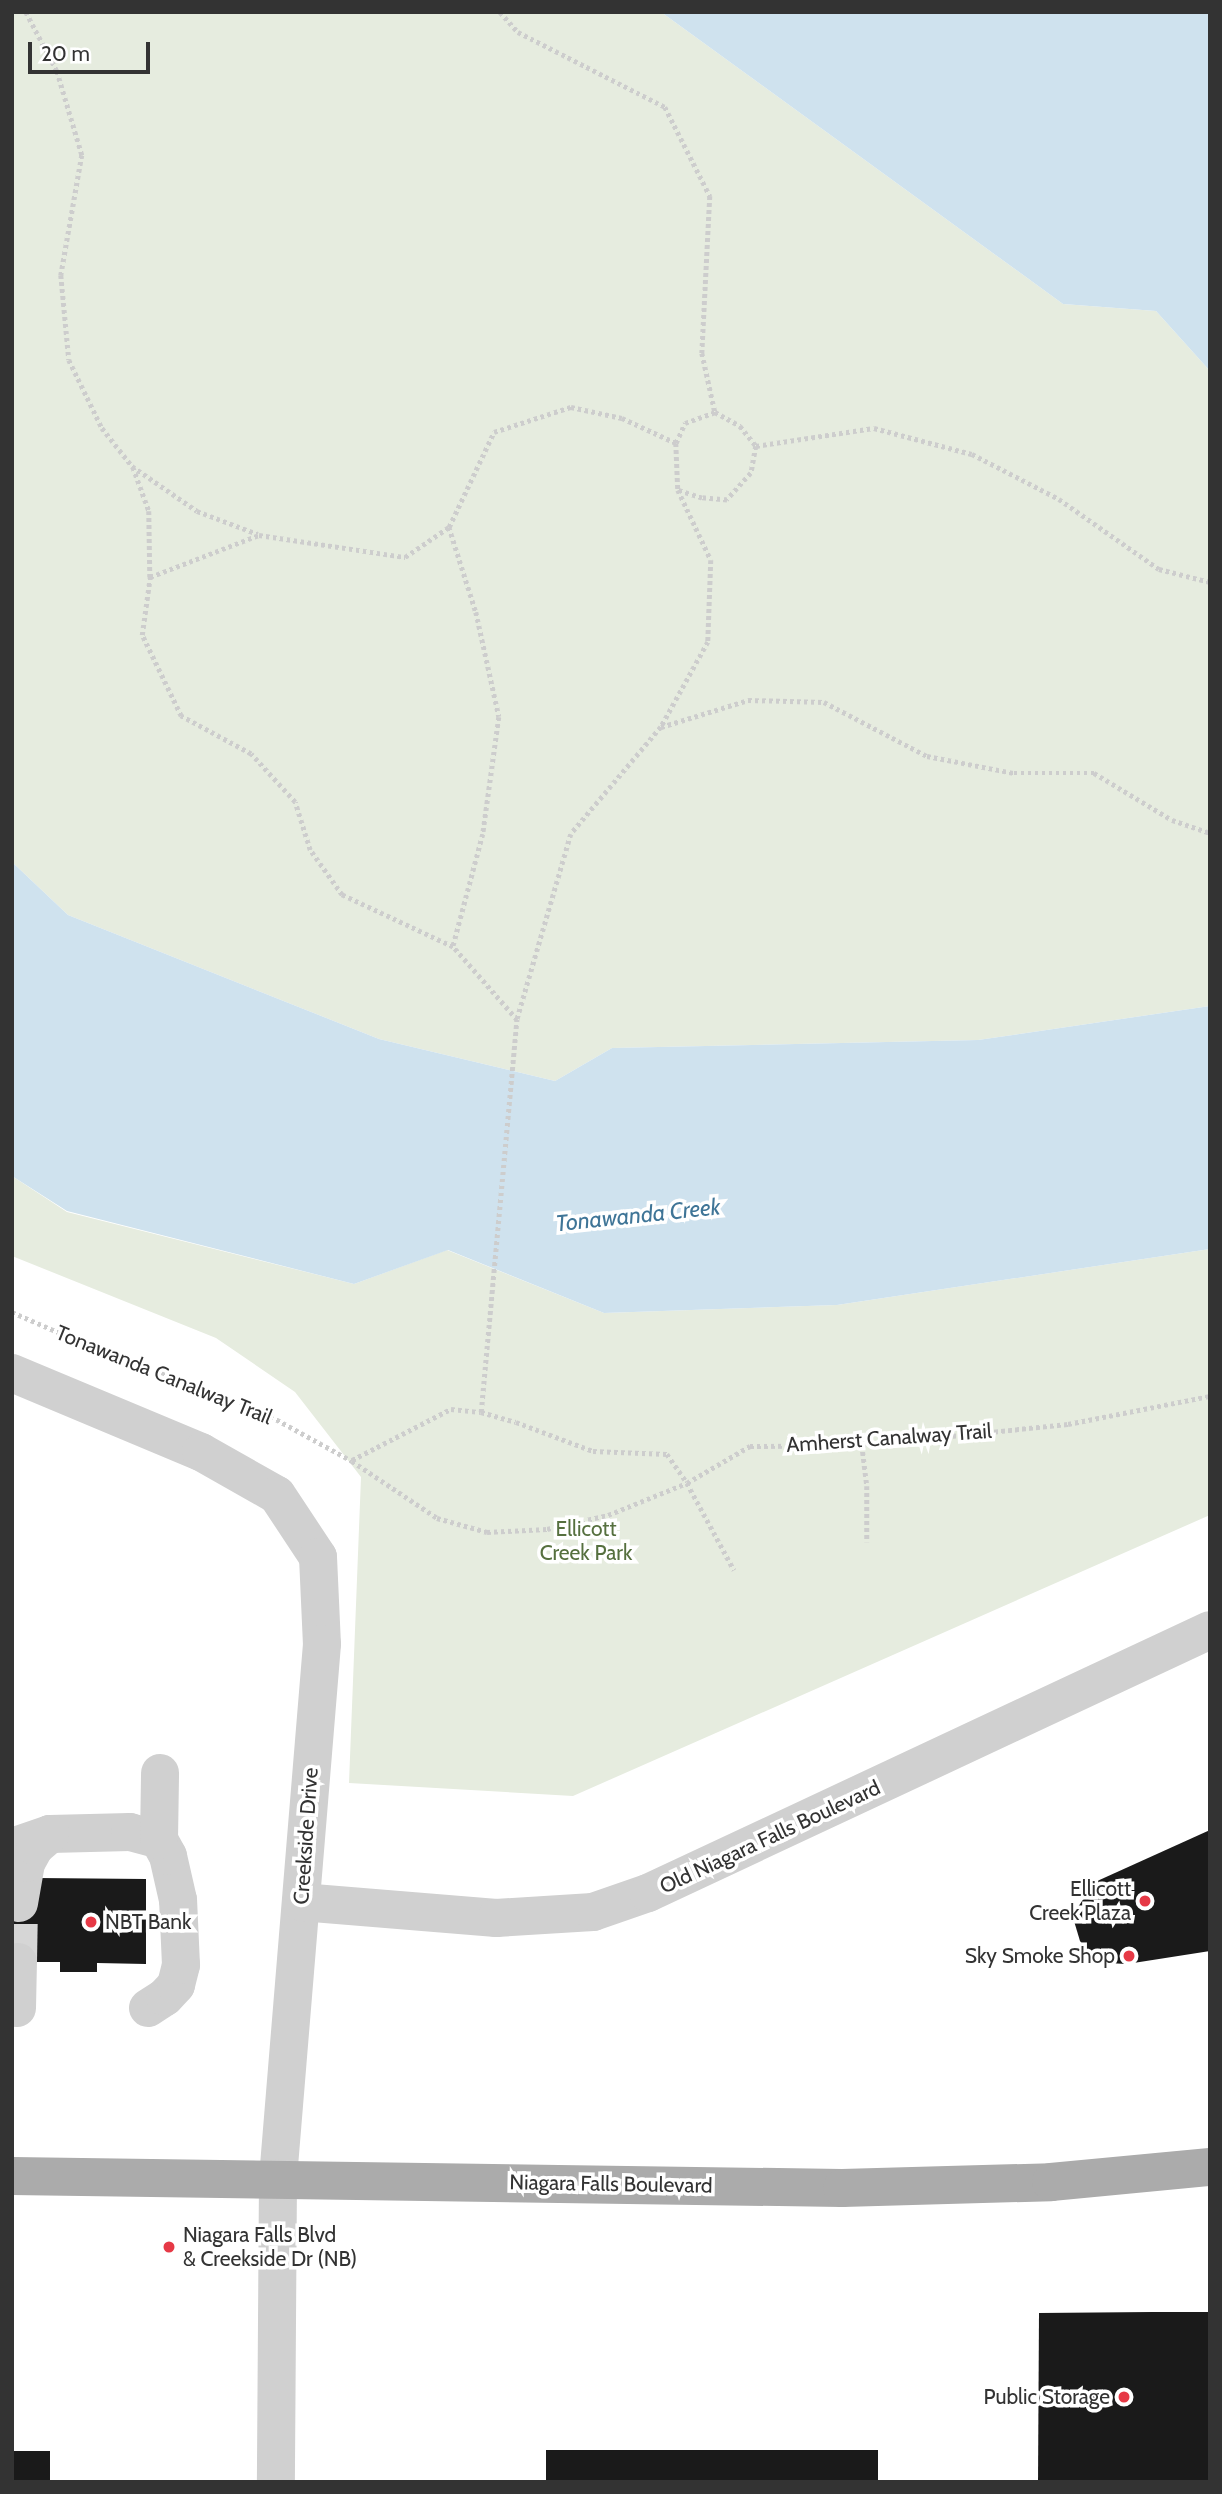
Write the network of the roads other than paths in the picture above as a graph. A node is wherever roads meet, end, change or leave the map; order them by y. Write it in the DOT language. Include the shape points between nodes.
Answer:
graph roads {
  1 [pos="12,1373"];
  2 [pos="1210,1630"];
  3 [pos="160,1773"];
  4 [pos="50,1834"];
  5 [pos="159,1840"];
  6 [pos="12,1847"];
  7 [pos="301,1902"];
  8 [pos="19,1903"];
  9 [pos="18,1962"];
  10 [pos="17,2008"];
  11 [pos="148,2008"];
  12 [pos="1210,2167"];
  13 [pos="12,2176"];
  14 [pos="278,2178"];
  15 [pos="276,2482"];
  1 -- 7 [label="street, Creekside Drive" via="201,1452 277,1494 318,1557 322,1644"];
  2 -- 7 [label="street, Old Niagara Falls Boulevard" via="648,1893 593,1912 496,1918"];
  3 -- 5 [label="street"];
  4 -- 5 [label="street" via="130,1832"];
  4 -- 6 [label="street"];
  4 -- 8 [label="street" via="26,1863"];
  5 -- 11 [label="street" via="169,1856 178,1900 181,1965 176,1984"];
  7 -- 14 [label="street, Creekside Drive"];
  9 -- 10 [label="street"];
  12 -- 14 [label="main road, Niagara Falls Boulevard" via="1051,2182 842,2188"];
  13 -- 14 [label="main road, Niagara Falls Boulevard"];
  14 -- 15 [label="street, Creekside Drive"];
}
